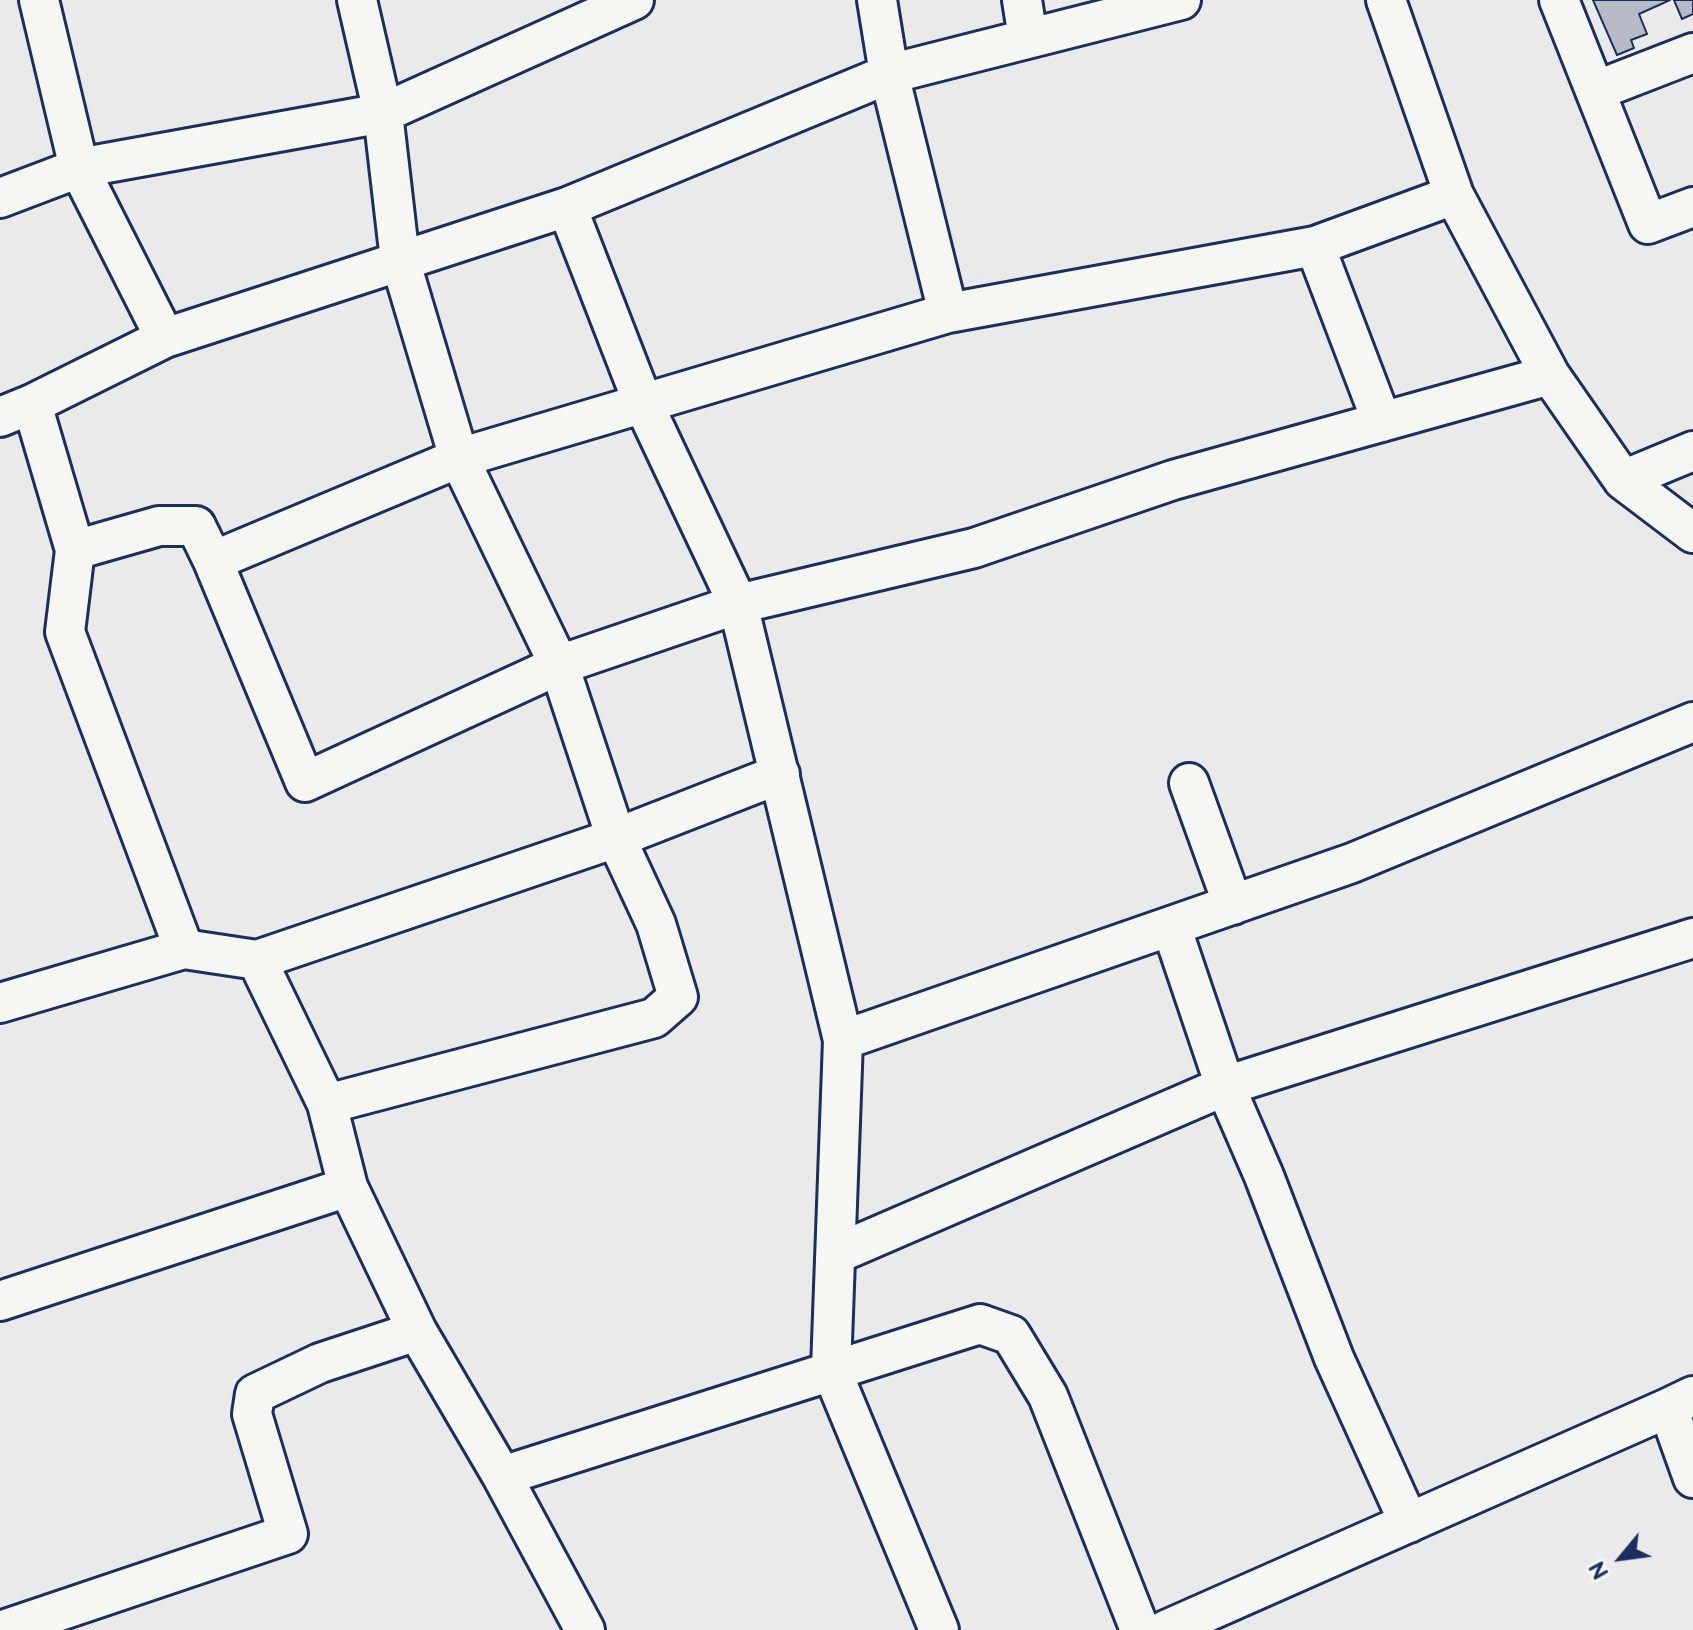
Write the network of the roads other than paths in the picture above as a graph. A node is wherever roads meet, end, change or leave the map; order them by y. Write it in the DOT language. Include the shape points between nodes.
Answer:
graph roads {
  1 [pos="39,0"];
  2 [pos="357,0"];
  3 [pos="634,0"];
  4 [pos="877,0"];
  5 [pos="1022,0"];
  6 [pos="1181,0"];
  7 [pos="1386,0"];
  8 [pos="1559,0"];
  9 [pos="1028,38"];
  10 [pos="1693,53"];
  11 [pos="889,74"];
  12 [pos="1595,91"];
  13 [pos="383,113"];
  14 [pos="79,168"];
  15 [pos="1454,195"];
  16 [pos="0,198"];
  17 [pos="567,207"];
  18 [pos="1693,207"];
  19 [pos="1315,246"];
  20 [pos="400,260"];
  21 [pos="948,313"];
  22 [pos="165,338"];
  23 [pos="1550,375"];
  24 [pos="643,403"];
  25 [pos="16,410"];
  26 [pos="1382,422"];
  27 [pos="1693,451"];
  28 [pos="459,458"];
  29 [pos="1623,480"];
  30 [pos="1693,533"];
  31 [pos="75,550"];
  32 [pos="213,561"];
  33 [pos="738,604"];
  34 [pos="559,665"];
  35 [pos="1693,722"];
  36 [pos="780,774"];
  37 [pos="1189,783"];
  38 [pos="616,838"];
  39 [pos="1233,905"];
  40 [pos="1171,926"];
  41 [pos="1693,938"];
  42 [pos="184,949"];
  43 [pos="257,960"];
  44 [pos="0,1003"];
  45 [pos="843,1040"];
  46 [pos="1225,1086"];
  47 [pos="327,1104"];
  48 [pos="348,1187"];
  49 [pos="836,1254"];
  50 [pos="0,1301"];
  51 [pos="417,1331"];
  52 [pos="831,1369"];
  53 [pos="1680,1402"];
  54 [pos="502,1476"];
  55 [pos="1693,1478"];
  56 [pos="1409,1523"];
  57 [pos="3,1630"];
  58 [pos="585,1630"];
  59 [pos="939,1630"];
  60 [pos="1140,1630"];
  61 [pos="1166,1630"];
  1 -- 14 [label="street"];
  2 -- 13 [label="street"];
  3 -- 13 [label="street"];
  4 -- 11 [label="street"];
  5 -- 9 [label="street"];
  6 -- 9 [label="street"];
  7 -- 15 [label="street"];
  8 -- 12 [label="street"];
  9 -- 11 [label="street"];
  10 -- 12 [label="street"];
  11 -- 17 [label="street"];
  11 -- 21 [label="street"];
  12 -- 18 [label="street" via="1648,224"];
  13 -- 14 [label="street"];
  13 -- 20 [label="street"];
  14 -- 16 [label="street"];
  14 -- 22 [label="street"];
  15 -- 19 [label="street"];
  15 -- 23 [label="street"];
  17 -- 20 [label="street"];
  17 -- 24 [label="street"];
  19 -- 21 [label="street"];
  19 -- 26 [label="street"];
  20 -- 22 [label="street"];
  20 -- 28 [label="street"];
  21 -- 24 [label="street"];
  22 -- 25 [label="street"];
  23 -- 26 [label="street"];
  23 -- 29 [label="street"];
  24 -- 28 [label="street"];
  24 -- 33 [label="street"];
  25 -- 31 [label="street"];
  26 -- 33 [label="street" via="1173,480 974,548"];
  27 -- 29 [label="street"];
  28 -- 32 [label="street"];
  28 -- 34 [label="street"];
  29 -- 30 [label="street"];
  31 -- 32 [label="street" via="159,526 196,526"];
  31 -- 42 [label="street" via="65,632"];
  32 -- 34 [label="street" via="305,782"];
  33 -- 34 [label="street"];
  33 -- 36 [label="street"];
  34 -- 38 [label="street"];
  35 -- 39 [label="street" via="1352,863"];
  36 -- 38 [label="street"];
  36 -- 45 [label="street"];
  37 -- 39 [label="street"];
  38 -- 43 [label="street"];
  38 -- 47 [label="street" via="656,924 678,997 654,1018"];
  39 -- 40 [label="street"];
  40 -- 45 [label="street"];
  40 -- 46 [label="street"];
  41 -- 46 [label="street"];
  42 -- 43 [label="street"];
  42 -- 44 [label="street"];
  43 -- 47 [label="street"];
  45 -- 49 [label="street"];
  46 -- 49 [label="street"];
  46 -- 56 [label="street" via="1334,1358"];
  47 -- 48 [label="street"];
  48 -- 50 [label="street"];
  48 -- 51 [label="street"];
  49 -- 52 [label="street"];
  51 -- 54 [label="street"];
  51 -- 57 [label="street" via="320,1363 255,1394 252,1414 288,1534"];
  52 -- 54 [label="street"];
  52 -- 59 [label="street"];
  52 -- 60 [label="street" via="980,1324 1011,1335 1048,1396"];
  53 -- 55 [label="street"];
  53 -- 56 [label="street"];
  54 -- 58 [label="street"];
  56 -- 61 [label="street"];
}
